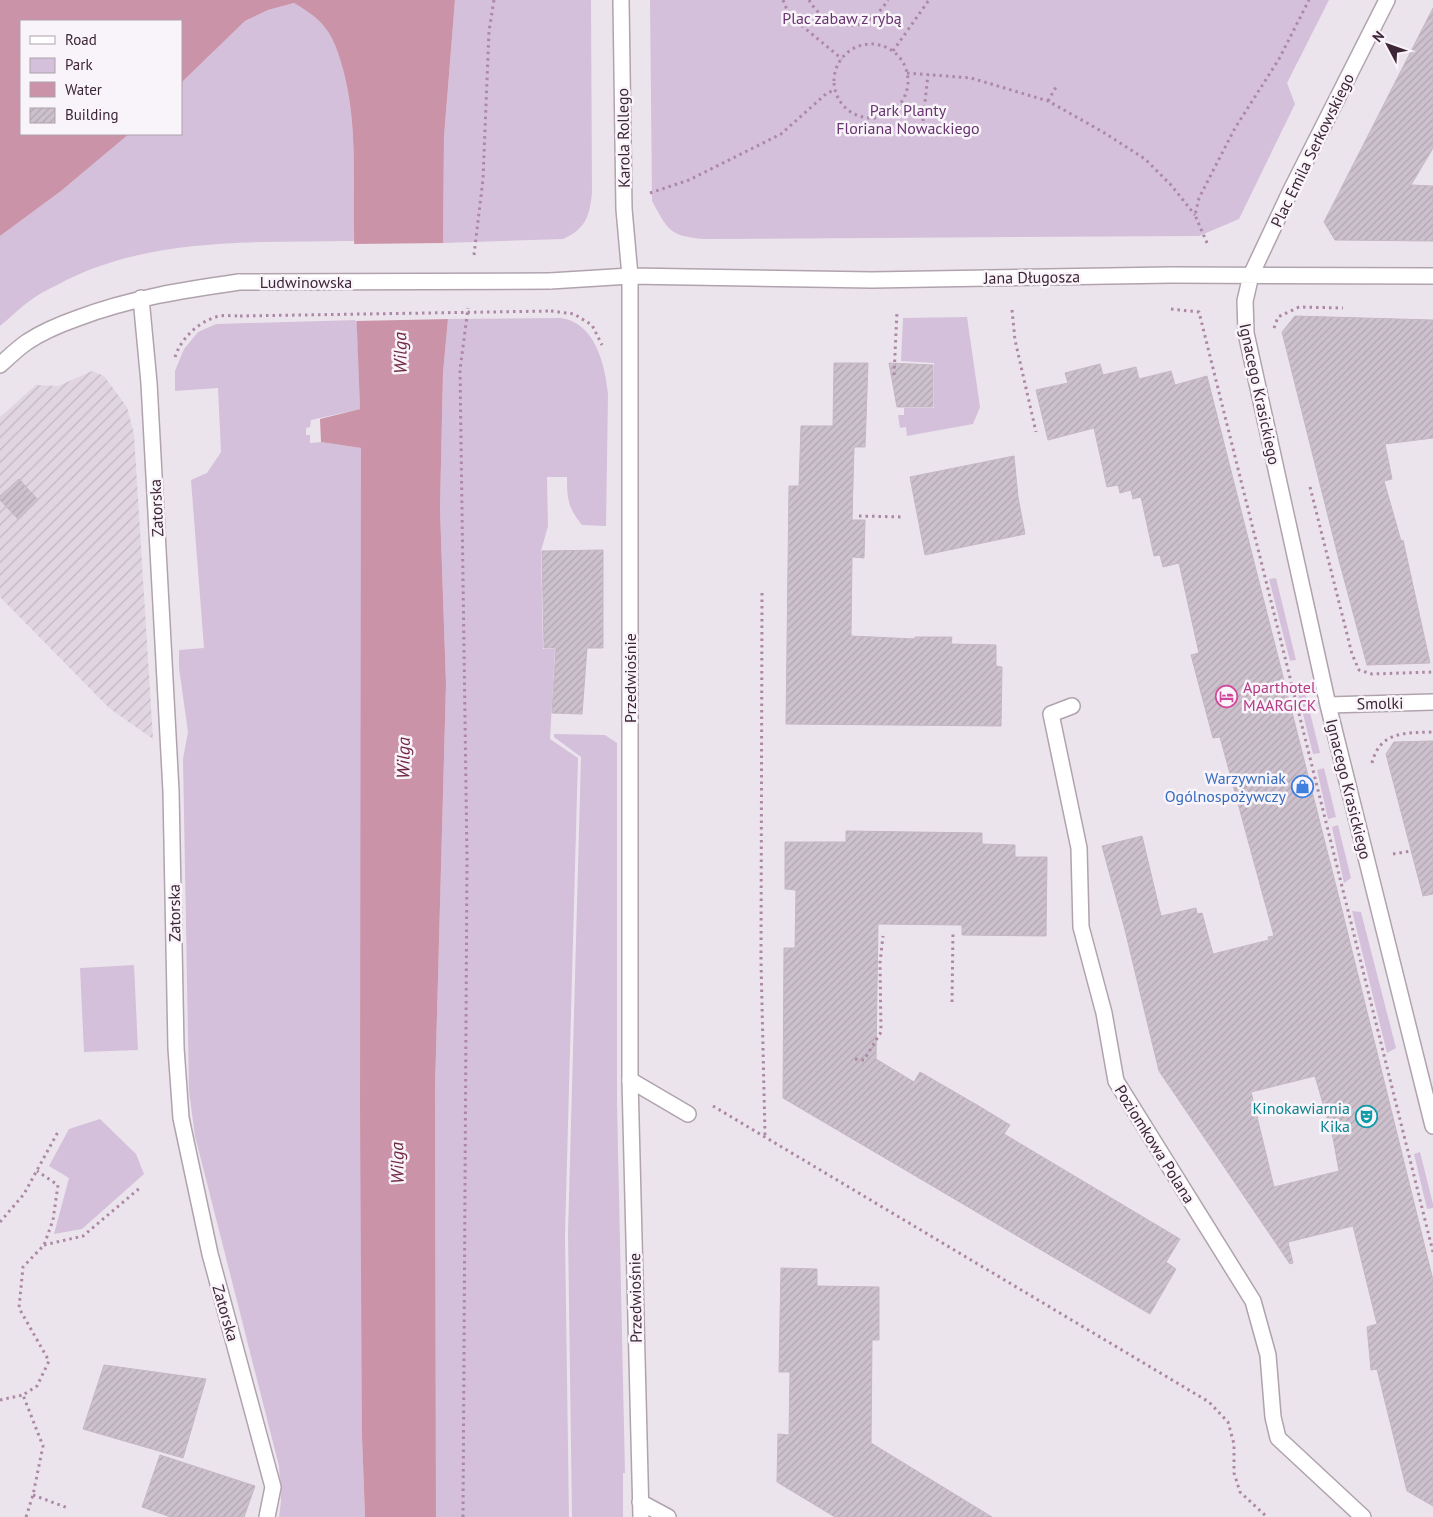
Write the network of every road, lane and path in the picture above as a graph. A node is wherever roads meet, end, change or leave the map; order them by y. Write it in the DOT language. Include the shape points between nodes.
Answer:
graph roads {
  1 [pos="494,0"];
  2 [pos="621,0"];
  3 [pos="783,0"];
  4 [pos="809,0"];
  5 [pos="888,0"];
  6 [pos="929,0"];
  7 [pos="1309,0"];
  8 [pos="1387,0"];
  9 [pos="893,51"];
  10 [pos="842,60"];
  11 [pos="907,73"];
  12 [pos="928,74"];
  13 [pos="1056,87"];
  14 [pos="835,90"];
  15 [pos="1048,101"];
  16 [pos="924,121"];
  17 [pos="650,193"];
  18 [pos="1196,215"];
  19 [pos="1207,243"];
  20 [pos="473,265"];
  21 [pos="1251,275"];
  22 [pos="630,276"];
  23 [pos="1433,276"];
  24 [pos="141,298"];
  25 [pos="468,303"];
  26 [pos="1343,308"];
  27 [pos="1171,309"];
  28 [pos="1012,310"];
  29 [pos="551,311"];
  30 [pos="897,312"];
  31 [pos="1272,335"];
  32 [pos="0,365"];
  33 [pos="894,375"];
  34 [pos="149,383"];
  35 [pos="1036,432"];
  36 [pos="1308,480"];
  37 [pos="859,516"];
  38 [pos="904,516"];
  39 [pos="762,593"];
  40 [pos="1433,672"];
  41 [pos="1433,702"];
  42 [pos="1328,705"];
  43 [pos="1072,706"];
  44 [pos="1433,732"];
  45 [pos="1370,769"];
  46 [pos="1411,851"];
  47 [pos="1388,856"];
  48 [pos="953,931"];
  49 [pos="883,936"];
  50 [pos="952,1002"];
  51 [pos="855,1059"];
  52 [pos="630,1080"];
  53 [pos="688,1114"];
  54 [pos="1433,1126"];
  55 [pos="59,1130"];
  56 [pos="37,1171"];
  57 [pos="141,1187"];
  58 [pos="0,1222"];
  59 [pos="44,1245"];
  60 [pos="1433,1252"];
  61 [pos="23,1395"];
  62 [pos="0,1400"];
  63 [pos="33,1495"];
  64 [pos="68,1508"];
  65 [pos="640,1510"];
  66 [pos="26,1517"];
  67 [pos="267,1517"];
  68 [pos="463,1517"];
  69 [pos="668,1517"];
  70 [pos="1267,1517"];
  71 [pos="1363,1517"];
  1 -- 20 [label="path" via="489,31 483,179"];
  2 -- 22 [label="street, Karola Rollego" via="624,210"];
  3 -- 10 [label="path" via="789,15"];
  4 -- 5 [label="path" via="827,19 851,25 864,24"];
  6 -- 9 [label="path"];
  7 -- 18 [label="path" via="1279,59 1235,128 1199,198"];
  8 -- 21 [label="street, Plac Emila Serkowskiego"];
  9 -- 10 [label="path" via="875,44 864,45 853,49"];
  9 -- 11 [label="path" via="903,62"];
  10 -- 14 [label="path" via="834,77"];
  11 -- 12 [label="path"];
  11 -- 14 [label="path" via="904,97 886,115 874,118 849,111"];
  12 -- 15 [label="path" via="971,78"];
  12 -- 16 [label="path"];
  13 -- 15 [label="path"];
  14 -- 17 [label="path" via="781,134 689,180"];
  15 -- 18 [label="path" via="1145,159"];
  18 -- 19 [label="path"];
  21 -- 22 [label="street, Jana Długosza" via="872,280"];
  21 -- 23 [label="street, Jana Długosza"];
  21 -- 42 [label="street, Ignacego Krasickiego" via="1245,301 1246,333"];
  22 -- 24 [label="street, Ludwinowska, bridge" via="550,280 239,282"];
  22 -- 52 [label="street, Przedwiośnie"];
  24 -- 32 [label="street, Ludwinowska" via="58,325 27,342"];
  24 -- 34 [label="street, Zatorska"];
  25 -- 68 [label="path" via="460,370 467,859"];
  26 -- 31 [label="path" via="1300,307 1278,317"];
  27 -- 60 [label="path" via="1199,312"];
  28 -- 35 [label="path" via="1015,340"];
  29 -- 34 [label="path, bridge" via="219,316 196,327 178,348 167,380"];
  30 -- 33 [label="path"];
  34 -- 67 [label="street, Zatorska" via="171,791 176,1048 181,1118 210,1254 273,1487"];
  36 -- 40 [label="path" via="1352,654 1359,670 1372,674"];
  37 -- 38 [label="path"];
  39 -- 70 [label="path" via="761,961 765,1136 1209,1402 1228,1422 1234,1444 1234,1473 1240,1492"];
  41 -- 42 [label="street, Smolki"];
  42 -- 54 [label="street, Ignacego Krasickiego"];
  43 -- 71 [label="street, Poziomkowa Polana" via="1050,714 1079,848 1081,927 1104,1013 1116,1080 1253,1301 1268,1355 1278,1438"];
  44 -- 45 [label="path" via="1390,736 1375,752"];
  46 -- 47 [label="path"];
  48 -- 50 [label="path"];
  49 -- 51 [label="path" via="881,1032 864,1060"];
  52 -- 53 [label="street"];
  52 -- 65 [label="street, Przedwiośnie"];
  55 -- 56 [label="path"];
  56 -- 58 [label="path" via="24,1194"];
  56 -- 59 [label="path" via="58,1185 53,1220"];
  57 -- 59 [label="path" via="83,1236"];
  59 -- 61 [label="path" via="23,1267 18,1308 49,1361 37,1386"];
  61 -- 62 [label="path"];
  61 -- 63 [label="path" via="43,1446"];
  63 -- 64 [label="path"];
  63 -- 66 [label="path"];
  65 -- 69 [label="street"];
}
